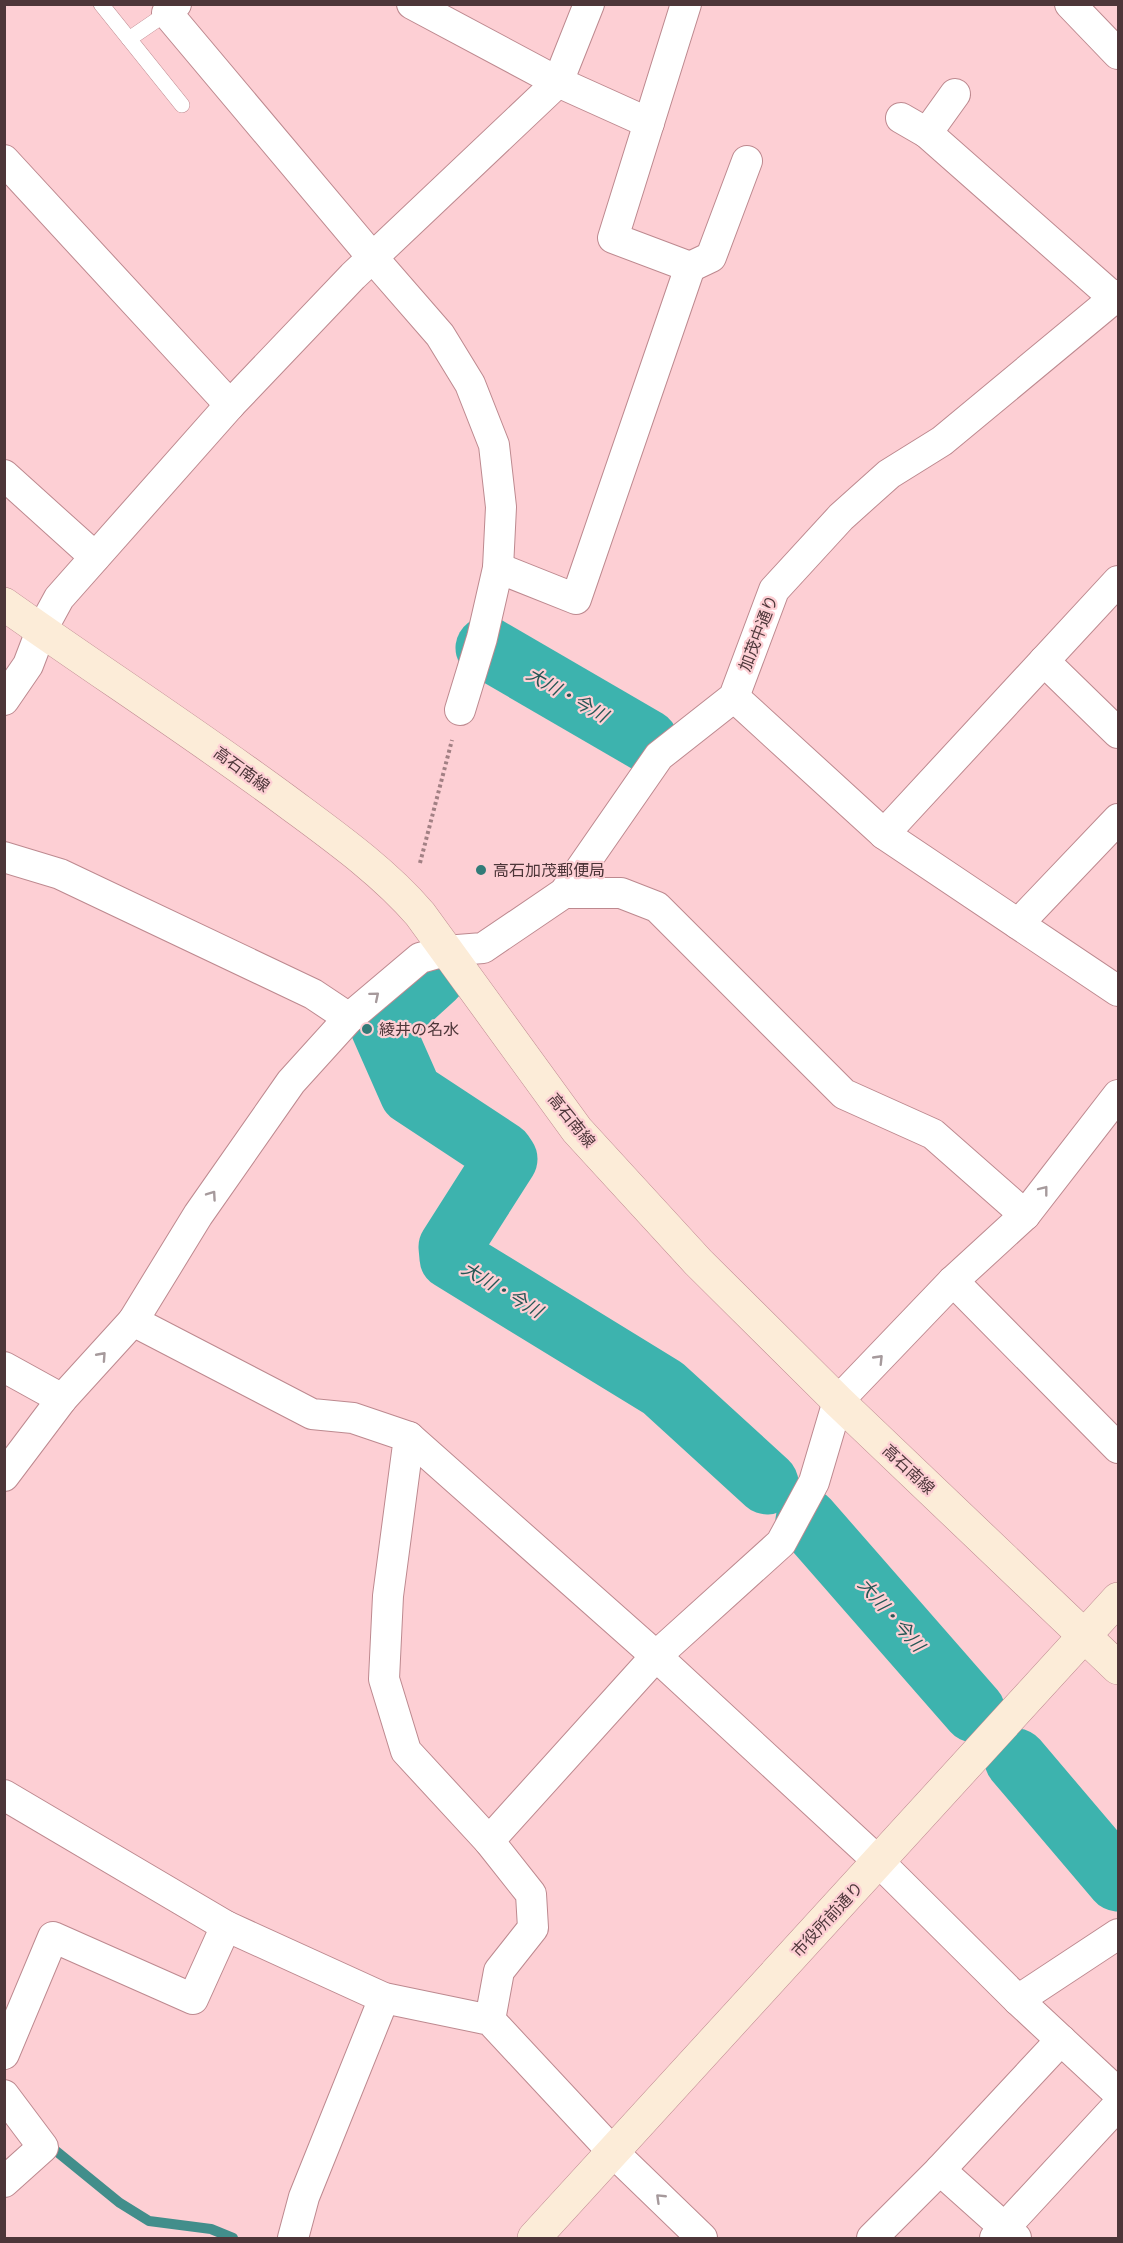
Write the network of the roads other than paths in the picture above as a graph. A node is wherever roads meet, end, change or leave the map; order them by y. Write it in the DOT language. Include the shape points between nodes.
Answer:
graph roads {
  1 [pos="101,4"];
  2 [pos="412,4"];
  3 [pos="589,4"];
  4 [pos="686,4"];
  5 [pos="1070,4"];
  6 [pos="172,9"];
  7 [pos="129,39"];
  8 [pos="1119,54"];
  9 [pos="558,82"];
  10 [pos="955,94"];
  11 [pos="182,105"];
  12 [pos="901,118"];
  13 [pos="649,123"];
  14 [pos="927,133"];
  15 [pos="4,160"];
  16 [pos="747,161"];
  17 [pos="372,258"];
  18 [pos="690,267"];
  19 [pos="1116,296"];
  20 [pos="230,405"];
  21 [pos="4,475"];
  22 [pos="95,557"];
  23 [pos="498,568"];
  24 [pos="1119,581"];
  25 [pos="4,604"];
  26 [pos="41,630"];
  27 [pos="1044,662"];
  28 [pos="734,697"];
  29 [pos="4,700"];
  30 [pos="460,710"];
  31 [pos="1119,733"];
  32 [pos="1119,819"];
  33 [pos="884,834"];
  34 [pos="4,857"];
  35 [pos="564,892"];
  36 [pos="1018,924"];
  37 [pos="445,951"];
  38 [pos="1119,991"];
  39 [pos="349,1018"];
  40 [pos="1119,1095"];
  41 [pos="1024,1215"];
  42 [pos="953,1281"];
  43 [pos="133,1321"];
  44 [pos="4,1367"];
  45 [pos="62,1399"];
  46 [pos="838,1401"];
  47 [pos="409,1437"];
  48 [pos="1119,1448"];
  49 [pos="4,1476"];
  50 [pos="1119,1599"];
  51 [pos="1086,1636"];
  52 [pos="656,1656"];
  53 [pos="1119,1668"];
  54 [pos="4,1795"];
  55 [pos="489,1841"];
  56 [pos="879,1862"];
  57 [pos="226,1926"];
  58 [pos="1119,1934"];
  59 [pos="16,1994"];
  60 [pos="384,1998"];
  61 [pos="1018,2000"];
  62 [pos="490,2020"];
  63 [pos="1061,2040"];
  64 [pos="4,2054"];
  65 [pos="1119,2093"];
  66 [pos="4,2094"];
  67 [pos="1119,2105"];
  68 [pos="613,2152"];
  69 [pos="940,2170"];
  70 [pos="4,2182"];
  71 [pos="1005,2235"];
  72 [pos="293,2238"];
  73 [pos="534,2238"];
  74 [pos="702,2238"];
  75 [pos="872,2238"];
  1 -- 7 [label="lane"];
  2 -- 9 [label="street"];
  3 -- 9 [label="street"];
  4 -- 13 [label="street"];
  5 -- 8 [label="street"];
  6 -- 7 [label="lane"];
  6 -- 17 [label="street"];
  7 -- 11 [label="lane"];
  9 -- 13 [label="street"];
  9 -- 17 [label="street"];
  10 -- 14 [label="street"];
  12 -- 14 [label="street"];
  13 -- 18 [label="street" via="613,238"];
  14 -- 19 [label="street"];
  15 -- 20 [label="street"];
  16 -- 18 [label="street" via="711,257"];
  17 -- 20 [label="street"];
  17 -- 23 [label="street" via="440,335 470,384 494,445 501,507"];
  18 -- 23 [label="street" via="576,599"];
  19 -- 28 [label="street, 加茂中通り" via="942,441 889,474 841,517 774,590"];
  20 -- 22 [label="street"];
  21 -- 22 [label="street"];
  22 -- 26 [label="street" via="59,598"];
  23 -- 30 [label="street"];
  24 -- 27 [label="street"];
  25 -- 26 [label="street, 高石南線"];
  26 -- 29 [label="street" via="28,665"];
  26 -- 37 [label="street, 高石南線" via="332,834 401,892"];
  27 -- 31 [label="street"];
  27 -- 33 [label="street"];
  28 -- 33 [label="street"];
  28 -- 35 [label="street" via="659,756"];
  32 -- 36 [label="street"];
  33 -- 36 [label="street"];
  34 -- 39 [label="street" via="70,879 313,994"];
  35 -- 37 [label="street" via="483,948"];
  35 -- 41 [label="street" via="621,893 657,908 844,1094 933,1134"];
  36 -- 38 [label="street"];
  39 -- 37 [label="street, one-way" via="420,958"];
  37 -- 46 [label="street, 高石南線" via="577,1130 698,1262"];
  43 -- 39 [label="street, one-way" via="198,1215 291,1082"];
  41 -- 40 [label="street, one-way"];
  41 -- 42 [label="street"];
  46 -- 42 [label="street, one-way"];
  42 -- 48 [label="street"];
  45 -- 43 [label="street, one-way"];
  43 -- 47 [label="street" via="312,1414 353,1418"];
  44 -- 45 [label="street"];
  45 -- 49 [label="street"];
  46 -- 51 [label="street, 高石南線"];
  46 -- 52 [label="street" via="814,1482 781,1543"];
  47 -- 52 [label="street"];
  47 -- 55 [label="street" via="388,1596 384,1679 406,1751"];
  50 -- 51 [label="street, 市役所前通り"];
  51 -- 53 [label="street, 高石南線"];
  51 -- 56 [label="street, 市役所前通り"];
  52 -- 55 [label="street"];
  52 -- 56 [label="street"];
  54 -- 57 [label="street"];
  55 -- 62 [label="street" via="531,1894 533,1928 499,1971"];
  56 -- 61 [label="street"];
  56 -- 68 [label="street, 市役所前通り"];
  57 -- 59 [label="street" via="194,1999 53,1937"];
  57 -- 60 [label="street"];
  58 -- 61 [label="street"];
  59 -- 64 [label="street"];
  60 -- 62 [label="street"];
  60 -- 72 [label="street" via="304,2197"];
  61 -- 63 [label="street"];
  62 -- 68 [label="street"];
  63 -- 65 [label="street"];
  63 -- 69 [label="street"];
  66 -- 70 [label="street" via="43,2147"];
  67 -- 71 [label="street"];
  68 -- 73 [label="street, 市役所前通り"];
  74 -- 68 [label="street, one-way"];
  69 -- 71 [label="street"];
  69 -- 75 [label="street"];
}
